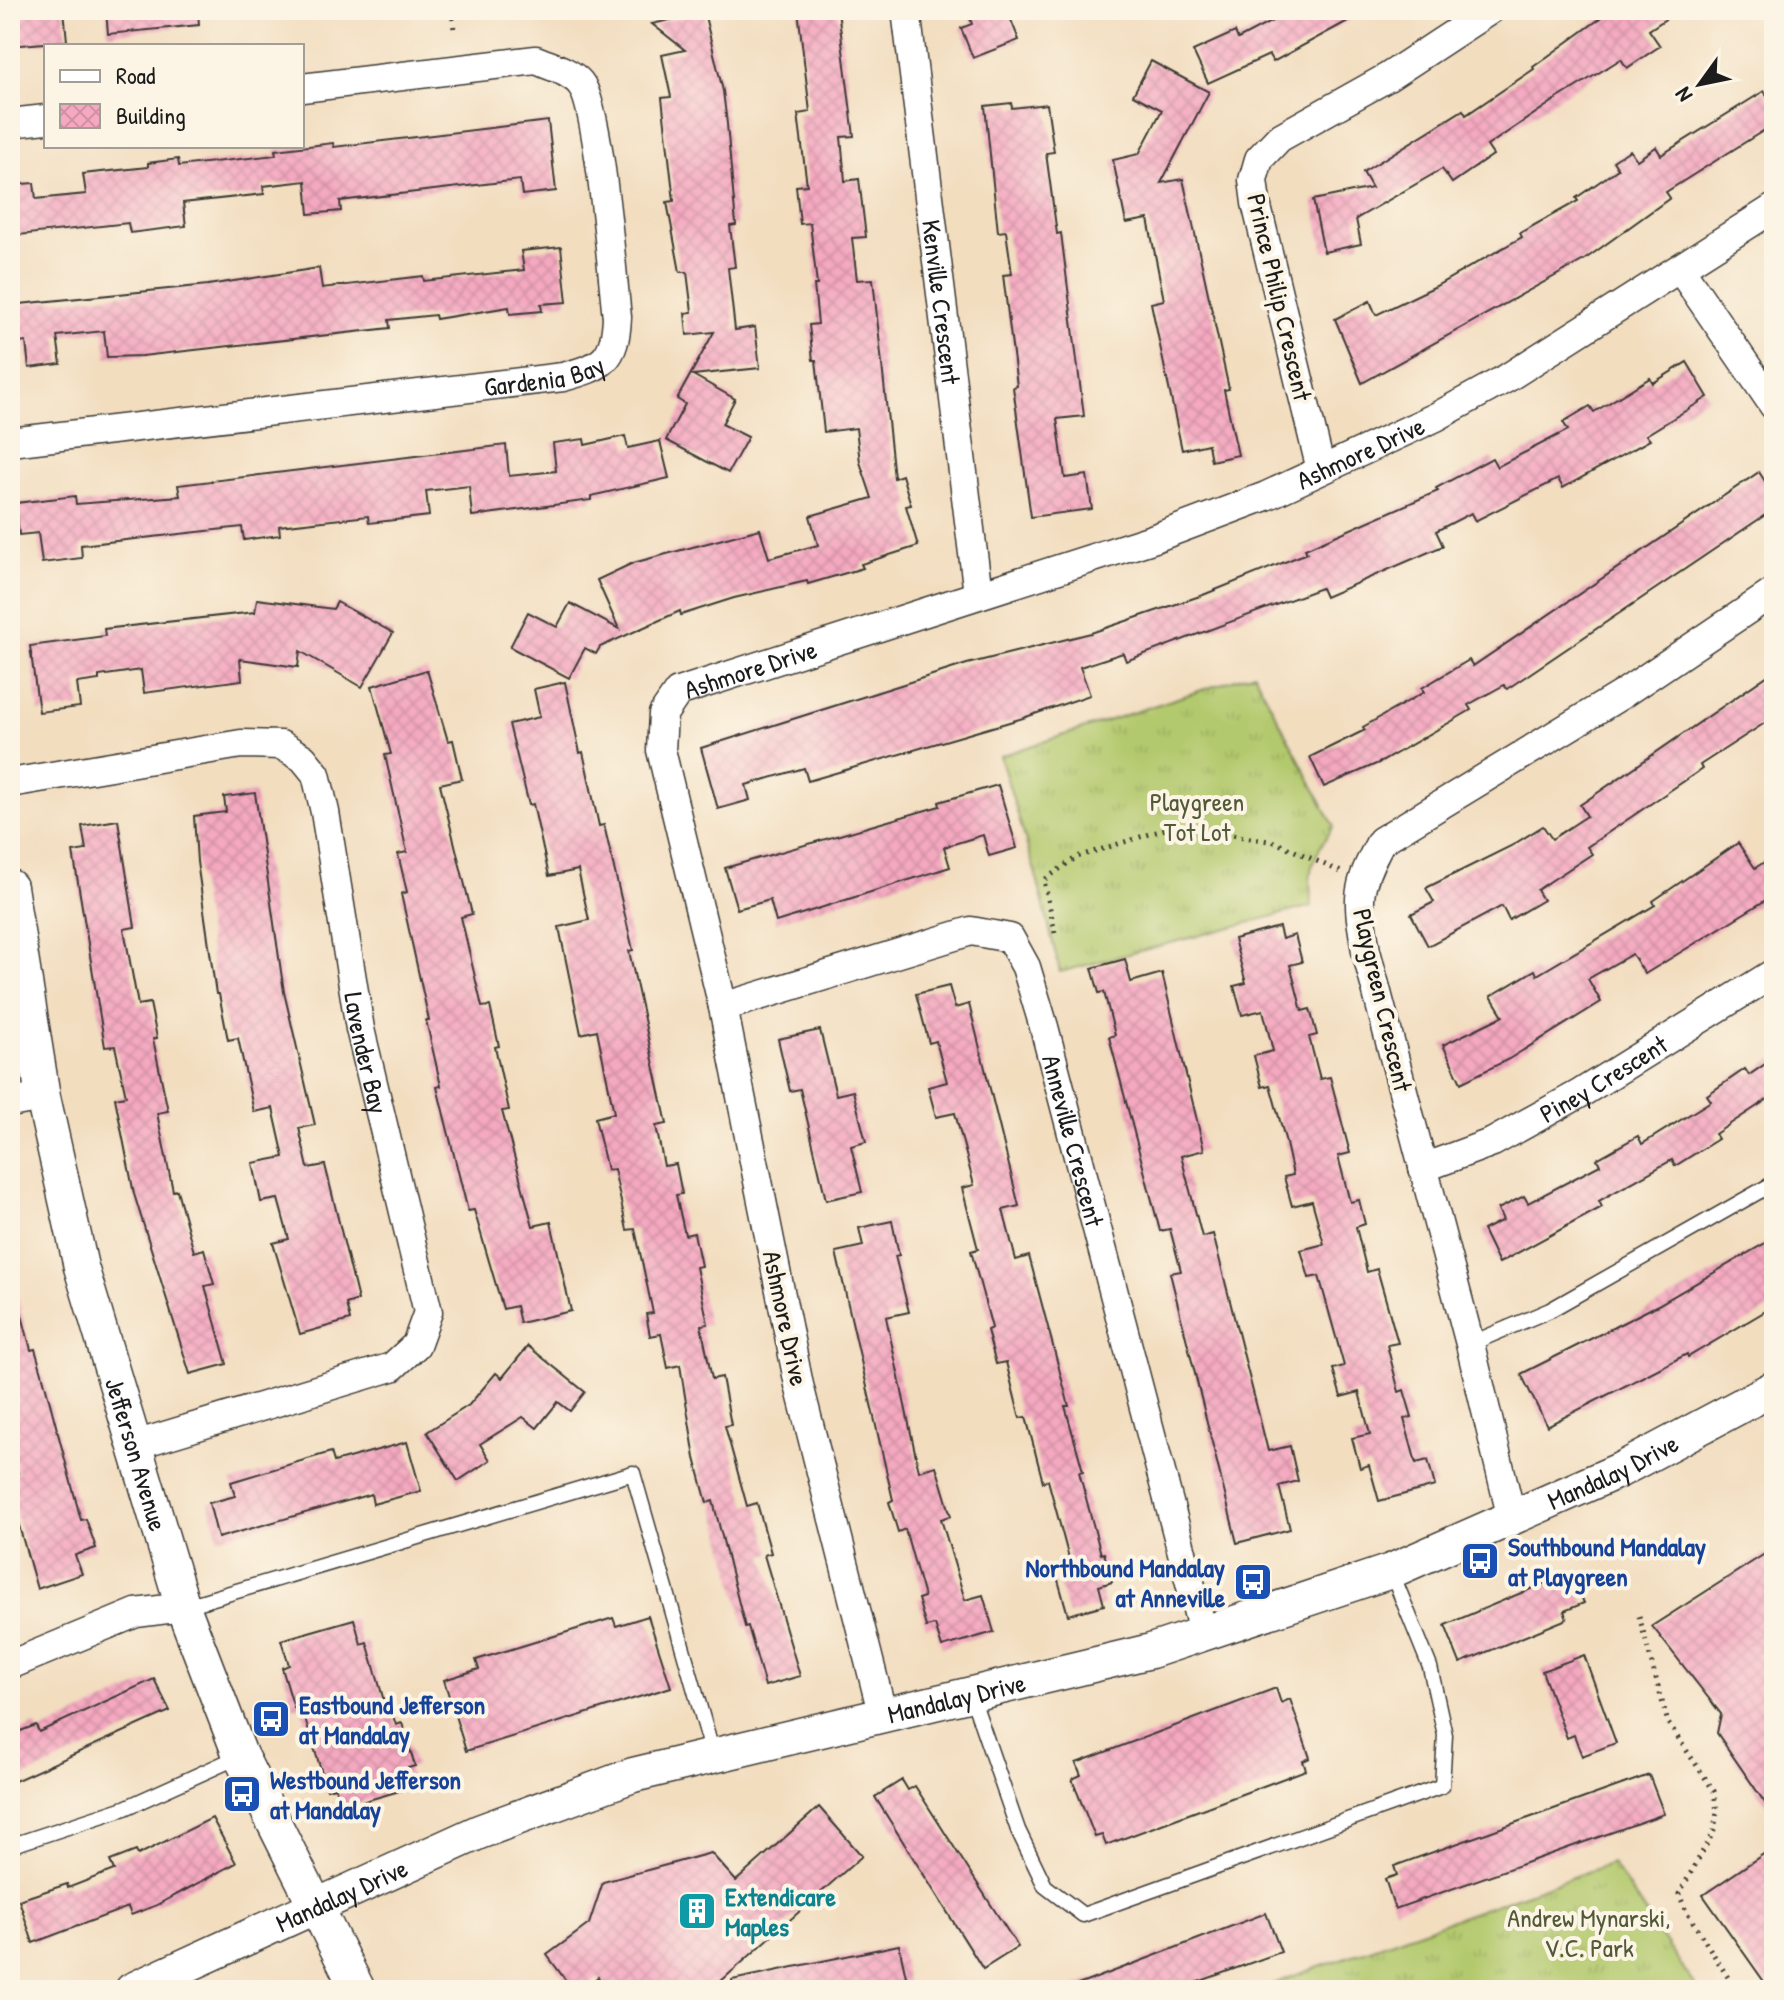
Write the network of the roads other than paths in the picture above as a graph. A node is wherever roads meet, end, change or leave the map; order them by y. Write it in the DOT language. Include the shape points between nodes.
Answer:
graph roads {
  1 [pos="906,10"];
  2 [pos="1490,10"];
  3 [pos="304,88"];
  4 [pos="44,119"];
  5 [pos="10,123"];
  6 [pos="1774,208"];
  7 [pos="1681,270"];
  8 [pos="1774,406"];
  9 [pos="10,442"];
  10 [pos="1321,470"];
  11 [pos="1774,592"];
  12 [pos="978,594"];
  13 [pos="10,783"];
  14 [pos="10,887"];
  15 [pos="1774,973"];
  16 [pos="723,1007"];
  17 [pos="43,1097"];
  18 [pos="10,1103"];
  19 [pos="1423,1168"];
  20 [pos="1774,1183"];
  21 [pos="1470,1344"];
  22 [pos="1774,1388"];
  23 [pos="135,1445"];
  24 [pos="1512,1519"];
  25 [pos="1391,1571"];
  26 [pos="183,1607"];
  27 [pos="1204,1636"];
  28 [pos="10,1665"];
  29 [pos="972,1697"];
  30 [pos="883,1716"];
  31 [pos="713,1754"];
  32 [pos="240,1755"];
  33 [pos="10,1846"];
  34 [pos="314,1905"];
  35 [pos="132,1990"];
  36 [pos="358,1990"];
  1 -- 12 [label="street, Kenville Crescent"];
  2 -- 10 [label="street, Prince Philip Crescent" via="1388,77 1279,138 1259,159 1253,180 1256,203"];
  3 -- 9 [label="street, Gardenia Bay" via="536,60 571,75 585,93 597,145 617,317 610,354 596,367 563,377"];
  4 -- 5 [label="street"];
  6 -- 7 [label="street, Ashmore Drive"];
  7 -- 8 [label="street"];
  7 -- 10 [label="street, Ashmore Drive" via="1436,417"];
  10 -- 12 [label="street, Ashmore Drive" via="1152,539"];
  11 -- 19 [label="street, Playgreen Crescent" via="1621,695 1381,841 1361,880 1359,910"];
  12 -- 16 [label="street, Ashmore Drive" via="678,692 663,714 661,750"];
  13 -- 23 [label="street, Lavender Bay" via="241,744 281,745 303,758 316,774 360,1029 428,1312 416,1345 392,1367"];
  14 -- 17 [label="street, Jefferson Avenue"];
  15 -- 19 [label="street, Piney Crescent" via="1493,1142"];
  16 -- 27 [label="street, Anneville Crescent" via="971,931 1010,938 1026,967 1044,1027"];
  16 -- 30 [label="street, Ashmore Drive" via="799,1385"];
  17 -- 18 [label="street"];
  17 -- 23 [label="street, Jefferson Avenue" via="81,1267"];
  19 -- 21 [label="street, Playgreen Crescent"];
  20 -- 21 [label="lane" via="1550,1310"];
  21 -- 24 [label="street, Playgreen Crescent"];
  22 -- 24 [label="street, Mandalay Drive" via="1620,1470"];
  23 -- 26 [label="street, Jefferson Avenue"];
  24 -- 25 [label="street, Mandalay Drive"];
  25 -- 27 [label="street, Mandalay Drive"];
  25 -- 29 [label="lane" via="1430,1667 1445,1735 1442,1786 1083,1915 1045,1886 1018,1830"];
  26 -- 28 [label="street" via="136,1613"];
  26 -- 31 [label="lane" via="633,1473"];
  26 -- 32 [label="street, Jefferson Avenue"];
  27 -- 29 [label="street, Mandalay Drive"];
  29 -- 30 [label="street, Mandalay Drive"];
  30 -- 31 [label="street, Mandalay Drive"];
  31 -- 34 [label="street, Mandalay Drive" via="633,1775 520,1815"];
  32 -- 33 [label="lane" via="125,1808"];
  32 -- 34 [label="street, Jefferson Avenue"];
  34 -- 35 [label="street, Mandalay Drive"];
  34 -- 36 [label="street, Jefferson Avenue"];
}
